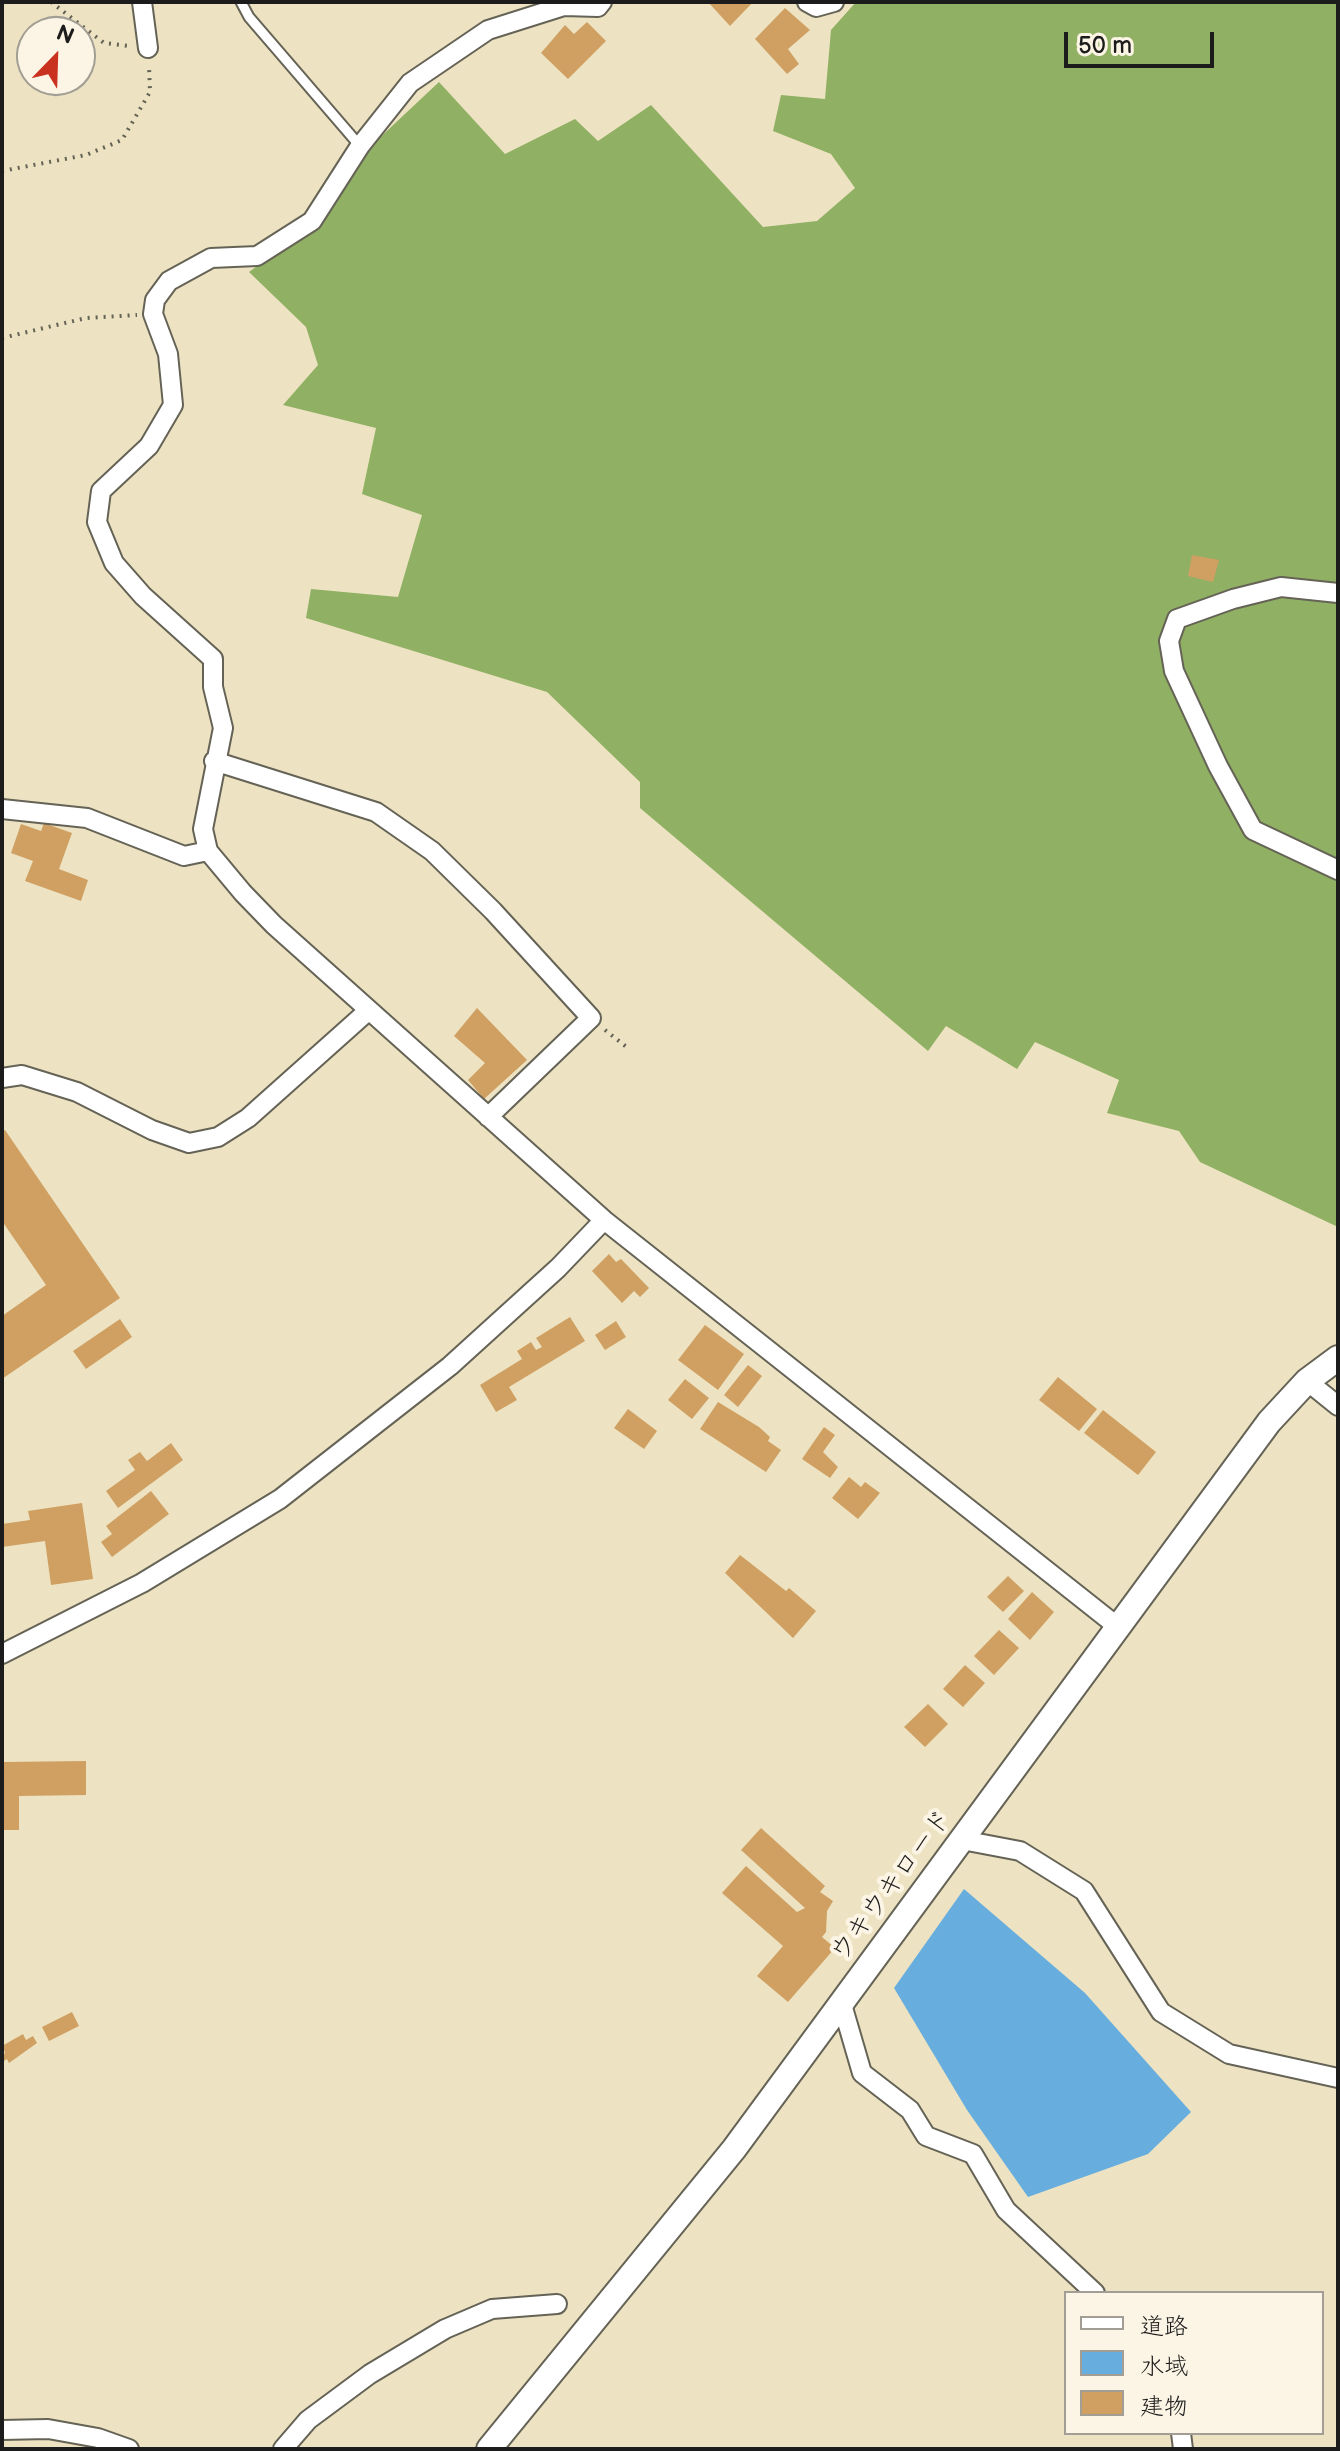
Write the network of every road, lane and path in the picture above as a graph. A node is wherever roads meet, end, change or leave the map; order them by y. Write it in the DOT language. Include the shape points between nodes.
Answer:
graph roads {
  1 [pos="51,2"];
  2 [pos="142,2"];
  3 [pos="241,2"];
  4 [pos="602,2"];
  5 [pos="807,2"];
  6 [pos="834,2"];
  7 [pos="148,48"];
  8 [pos="360,146"];
  9 [pos="2,171"];
  10 [pos="153,314"];
  11 [pos="2,338"];
  12 [pos="1338,593"];
  13 [pos="214,761"];
  14 [pos="2,809"];
  15 [pos="208,851"];
  16 [pos="1338,870"];
  17 [pos="369,1010"];
  18 [pos="591,1018"];
  19 [pos="629,1049"];
  20 [pos="2,1078"];
  21 [pos="488,1117"];
  22 [pos="604,1220"];
  23 [pos="1338,1358"];
  24 [pos="1307,1381"];
  25 [pos="1338,1406"];
  26 [pos="1118,1627"];
  27 [pos="2,1654"];
  28 [pos="962,1840"];
  29 [pos="841,2001"];
  30 [pos="1338,2078"];
  31 [pos="1093,2291"];
  32 [pos="557,2304"];
  33 [pos="2,2430"];
  34 [pos="129,2449"];
  35 [pos="283,2449"];
  36 [pos="489,2449"];
  1 -- 7 [label="path" via="104,43"];
  2 -- 7 [label="street"];
  3 -- 8 [label="lane"];
  4 -- 8 [label="street" via="598,7 564,6 488,30 410,83"];
  5 -- 6 [label="street" via="816,7"];
  7 -- 9 [label="path" via="150,92 122,140 86,155"];
  8 -- 10 [label="street" via="312,221 257,256 211,258 169,281 155,300"];
  10 -- 11 [label="path" via="86,318"];
  10 -- 13 [label="street" via="168,354 173,405 149,446 101,491 97,522 114,563 213,659 213,687 223,728"];
  12 -- 16 [label="street" via="1281,587 1233,599 1177,619 1169,641 1174,671 1253,830"];
  13 -- 15 [label="street" via="203,829"];
  13 -- 18 [label="street" via="376,812 432,851"];
  14 -- 15 [label="street" via="87,818 184,856"];
  15 -- 17 [label="street" via="274,925"];
  17 -- 20 [label="street" via="248,1118 218,1137 189,1143 77,1092 22,1075"];
  17 -- 21 [label="street"];
  18 -- 19 [label="path"];
  18 -- 21 [label="street"];
  21 -- 22 [label="street"];
  22 -- 26 [label="street"];
  22 -- 27 [label="street" via="450,1366 280,1499 142,1583"];
  23 -- 24 [label="street, ウキウキロード"];
  24 -- 25 [label="street"];
  24 -- 26 [label="street, ウキウキロード" via="1269,1422"];
  26 -- 28 [label="street, ウキウキロード"];
  28 -- 29 [label="street, ウキウキロード"];
  28 -- 30 [label="street" via="1020,1851 1084,1891 1161,2012 1229,2054"];
  29 -- 31 [label="street" via="862,2073 910,2110 926,2136 973,2154 1006,2210"];
  29 -- 36 [label="street, ウキウキロード" via="734,2149"];
  32 -- 35 [label="street" via="492,2309 445,2329 345,2392 308,2420"];
  33 -- 34 [label="street" via="48,2429"];
}
